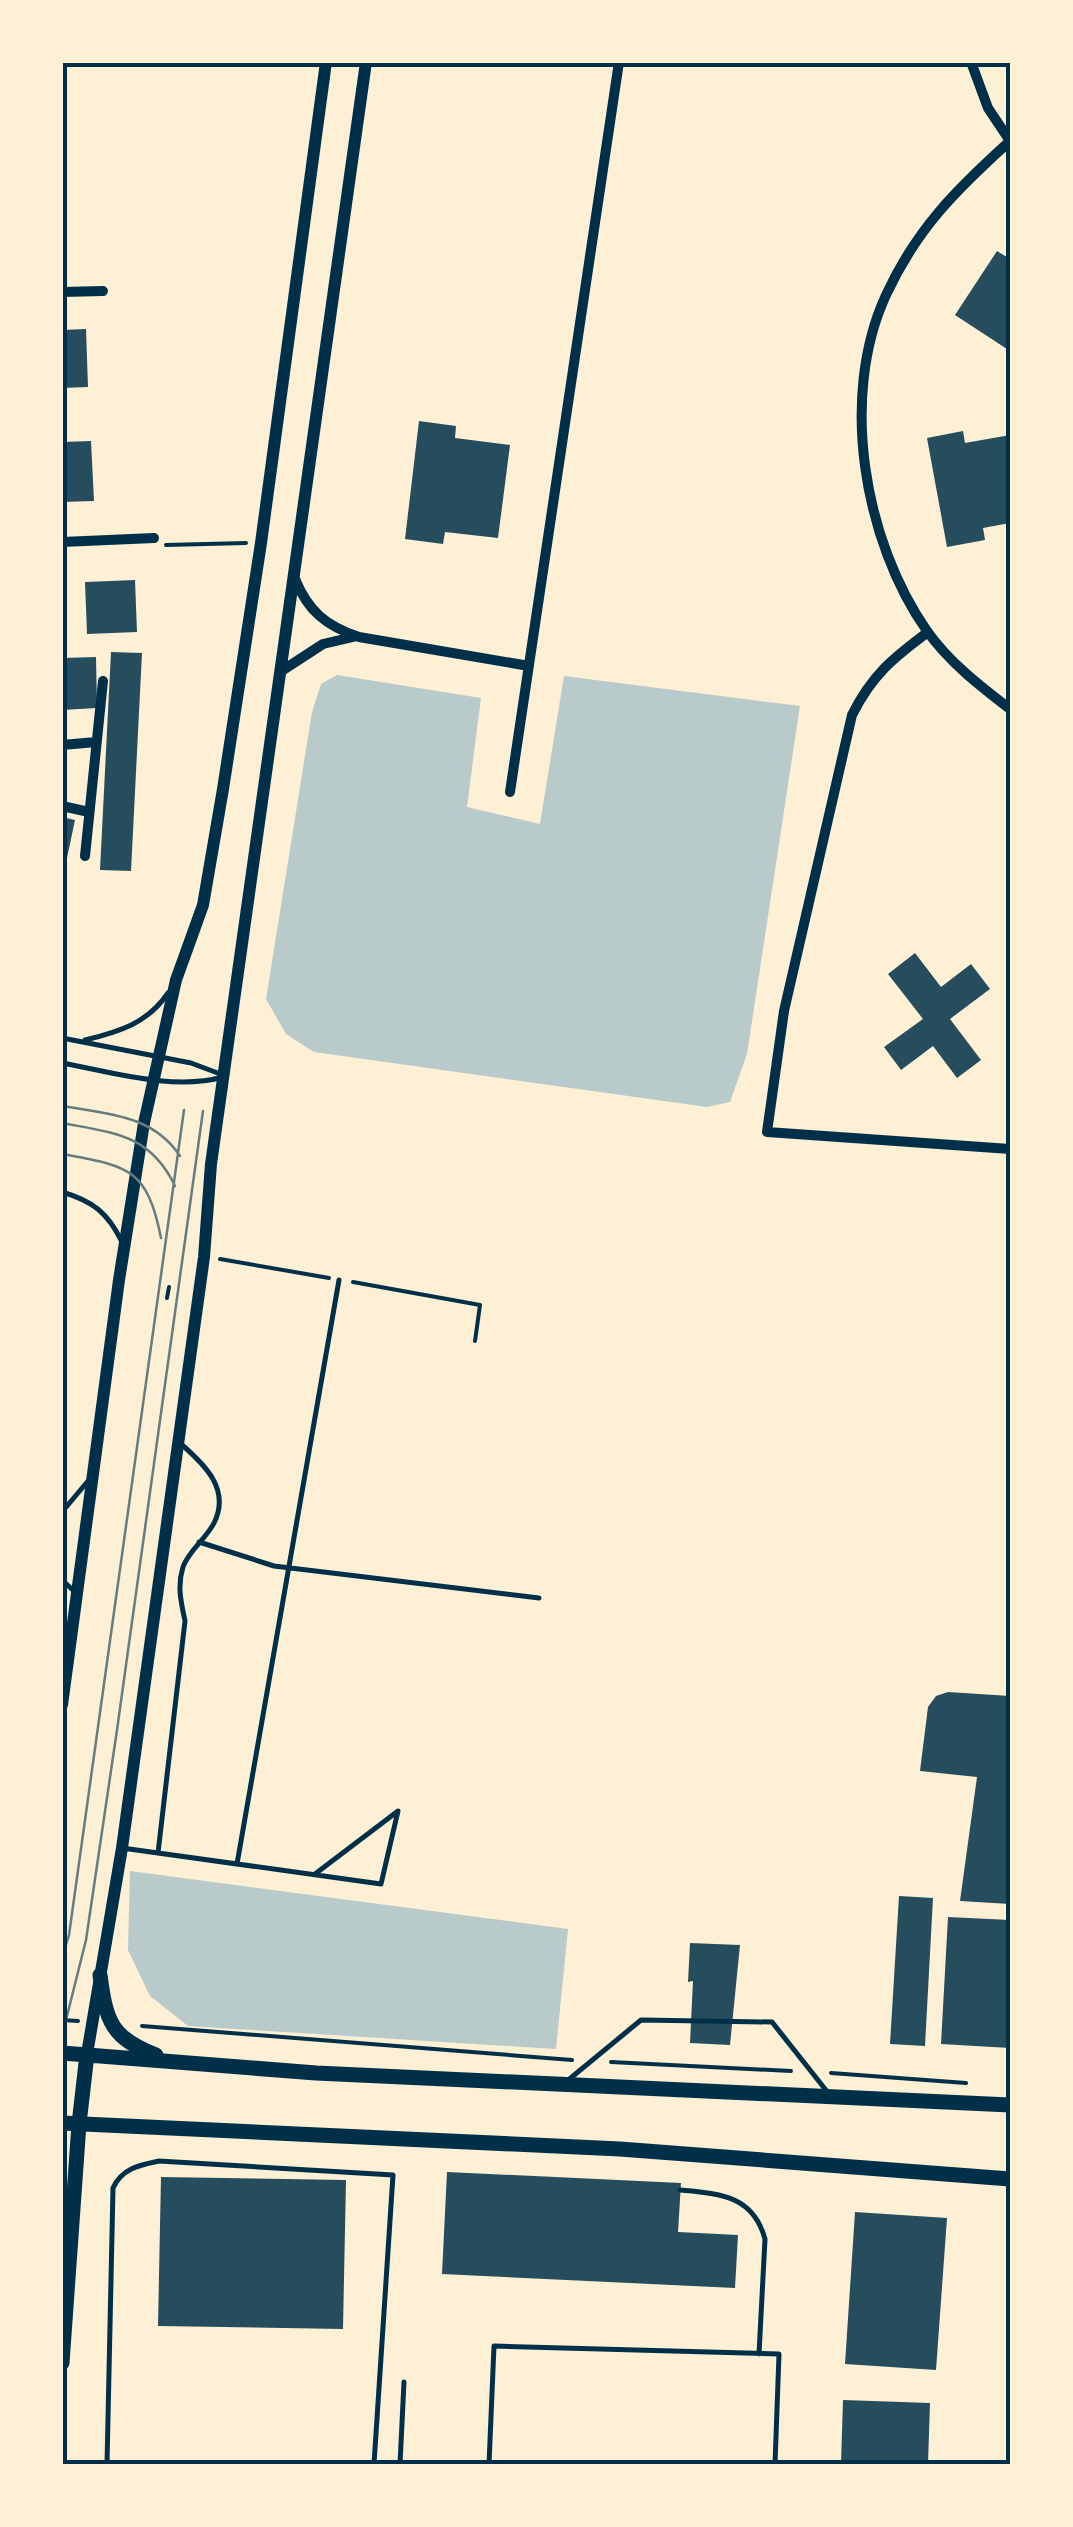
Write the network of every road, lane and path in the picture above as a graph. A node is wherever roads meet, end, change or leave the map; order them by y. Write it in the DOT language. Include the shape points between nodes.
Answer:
graph roads {
  1 [pos="326,62"];
  2 [pos="366,62"];
  3 [pos="619,62"];
  4 [pos="971,62"];
  5 [pos="1010,141"];
  6 [pos="103,291"];
  7 [pos="62,292"];
  8 [pos="154,538"];
  9 [pos="62,542"];
  10 [pos="261,543"];
  11 [pos="190,545"];
  12 [pos="294,576"];
  13 [pos="928,632"];
  14 [pos="360,637"];
  15 [pos="530,666"];
  16 [pos="280,672"];
  17 [pos="104,681"];
  18 [pos="1010,709"];
  19 [pos="96,742"];
  20 [pos="62,744"];
  21 [pos="510,792"];
  22 [pos="62,806"];
  23 [pos="89,812"];
  24 [pos="85,856"];
  25 [pos="176,980"];
  26 [pos="62,1038"];
  27 [pos="82,1040"];
  28 [pos="158,1057"];
  29 [pos="62,1063"];
  30 [pos="226,1076"];
  31 [pos="154,1079"];
  32 [pos="1010,1149"];
  33 [pos="62,1192"];
  34 [pos="125,1249"];
  35 [pos="231,1260"];
  36 [pos="339,1280"];
  37 [pos="169,1287"];
  38 [pos="167,1298"];
  39 [pos="475,1341"];
  40 [pos="177,1440"];
  41 [pos="96,1471"];
  42 [pos="62,1512"];
  43 [pos="199,1542"];
  44 [pos="289,1568"];
  45 [pos="62,1580"];
  46 [pos="79,1596"];
  47 [pos="539,1598"];
  48 [pos="62,1705"];
  49 [pos="122,1848"];
  50 [pos="158,1853"];
  51 [pos="237,1864"];
  52 [pos="315,1874"];
  53 [pos="100,1975"];
  54 [pos="62,2020"];
  55 [pos="92,2022"];
  56 [pos="110,2024"];
  57 [pos="62,2053"];
  58 [pos="87,2054"];
  59 [pos="174,2062"];
  60 [pos="590,2062"];
  61 [pos="812,2072"];
  62 [pos="970,2083"];
  63 [pos="563,2084"];
  64 [pos="831,2096"];
  65 [pos="1010,2105"];
  66 [pos="71,2123"];
  67 [pos="1010,2179"];
  68 [pos="680,2190"];
  69 [pos="759,2354"];
  70 [pos="62,2363"];
  71 [pos="404,2382"];
  72 [pos="107,2464"];
  73 [pos="374,2464"];
  74 [pos="400,2464"];
  75 [pos="489,2464"];
  76 [pos="775,2464"];
  1 -- 10 [label="street"];
  2 -- 12 [label="street"];
  3 -- 15 [label="street"];
  4 -- 5 [label="street" via="988,108"];
  5 -- 13 [label="street" via="952,194 916,242 885,297 868,353 862,408 869,496 892,570"];
  6 -- 7 [label="street"];
  8 -- 9 [label="street"];
  10 -- 11 [label="path"];
  10 -- 25 [label="street" via="203,905"];
  12 -- 14 [label="street" via="316,615"];
  12 -- 16 [label="street"];
  13 -- 18 [label="street"];
  13 -- 32 [label="street" via="868,684 852,716 784,1011 767,1132"];
  14 -- 15 [label="street"];
  14 -- 16 [label="street" via="323,644"];
  15 -- 21 [label="street"];
  16 -- 30 [label="street"];
  17 -- 19 [label="street"];
  19 -- 20 [label="street"];
  19 -- 23 [label="street"];
  22 -- 23 [label="street"];
  23 -- 24 [label="street"];
  25 -- 27 [label="lane" via="161,1004 135,1025"];
  25 -- 28 [label="street"];
  26 -- 27 [label="lane"];
  27 -- 28 [label="lane"];
  28 -- 30 [label="lane"];
  28 -- 31 [label="street"];
  29 -- 31 [label="lane"];
  30 -- 31 [label="lane"];
  30 -- 40 [label="street"];
  31 -- 34 [label="street"];
  33 -- 34 [label="lane" via="100,1208"];
  34 -- 41 [label="street"];
  35 -- 36 [label="path"];
  36 -- 39 [label="path" via="480,1305"];
  36 -- 44 [label="lane"];
  37 -- 38 [label="path"];
  40 -- 43 [label="lane" via="216,1479 215,1522"];
  40 -- 49 [label="street"];
  41 -- 42 [label="lane"];
  41 -- 46 [label="street"];
  43 -- 44 [label="lane"];
  43 -- 50 [label="lane" via="179,1585 185,1621"];
  44 -- 47 [label="lane"];
  44 -- 51 [label="lane"];
  45 -- 46 [label="lane"];
  46 -- 48 [label="street"];
  49 -- 50 [label="lane"];
  49 -- 53 [label="street"];
  50 -- 51 [label="lane"];
  51 -- 52 [label="lane"];
  52 -- 52 [label="lane" via="382,1884 398,1811 384,1821"];
  53 -- 55 [label="street"];
  53 -- 56 [label="main road"];
  54 -- 55 [label="path"];
  55 -- 58 [label="street"];
  56 -- 59 [label="main road" via="132,2045"];
  56 -- 60 [label="path"];
  57 -- 58 [label="main road"];
  58 -- 59 [label="main road"];
  58 -- 66 [label="main road"];
  59 -- 63 [label="main road"];
  60 -- 61 [label="path"];
  60 -- 61 [label="lane" via="641,2020 772,2022"];
  60 -- 63 [label="lane"];
  61 -- 62 [label="path"];
  61 -- 64 [label="lane"];
  63 -- 64 [label="main road"];
  64 -- 65 [label="main road"];
  66 -- 67 [label="main road" via="620,2149"];
  66 -- 70 [label="main road"];
  68 -- 69 [label="lane" via="742,2202 760,2222"];
  69 -- 75 [label="lane" via="494,2346"];
  69 -- 76 [label="lane" via="778,2354"];
  71 -- 74 [label="lane"];
  72 -- 73 [label="lane" via="113,2188 129,2170 160,2161 393,2175"];
}
